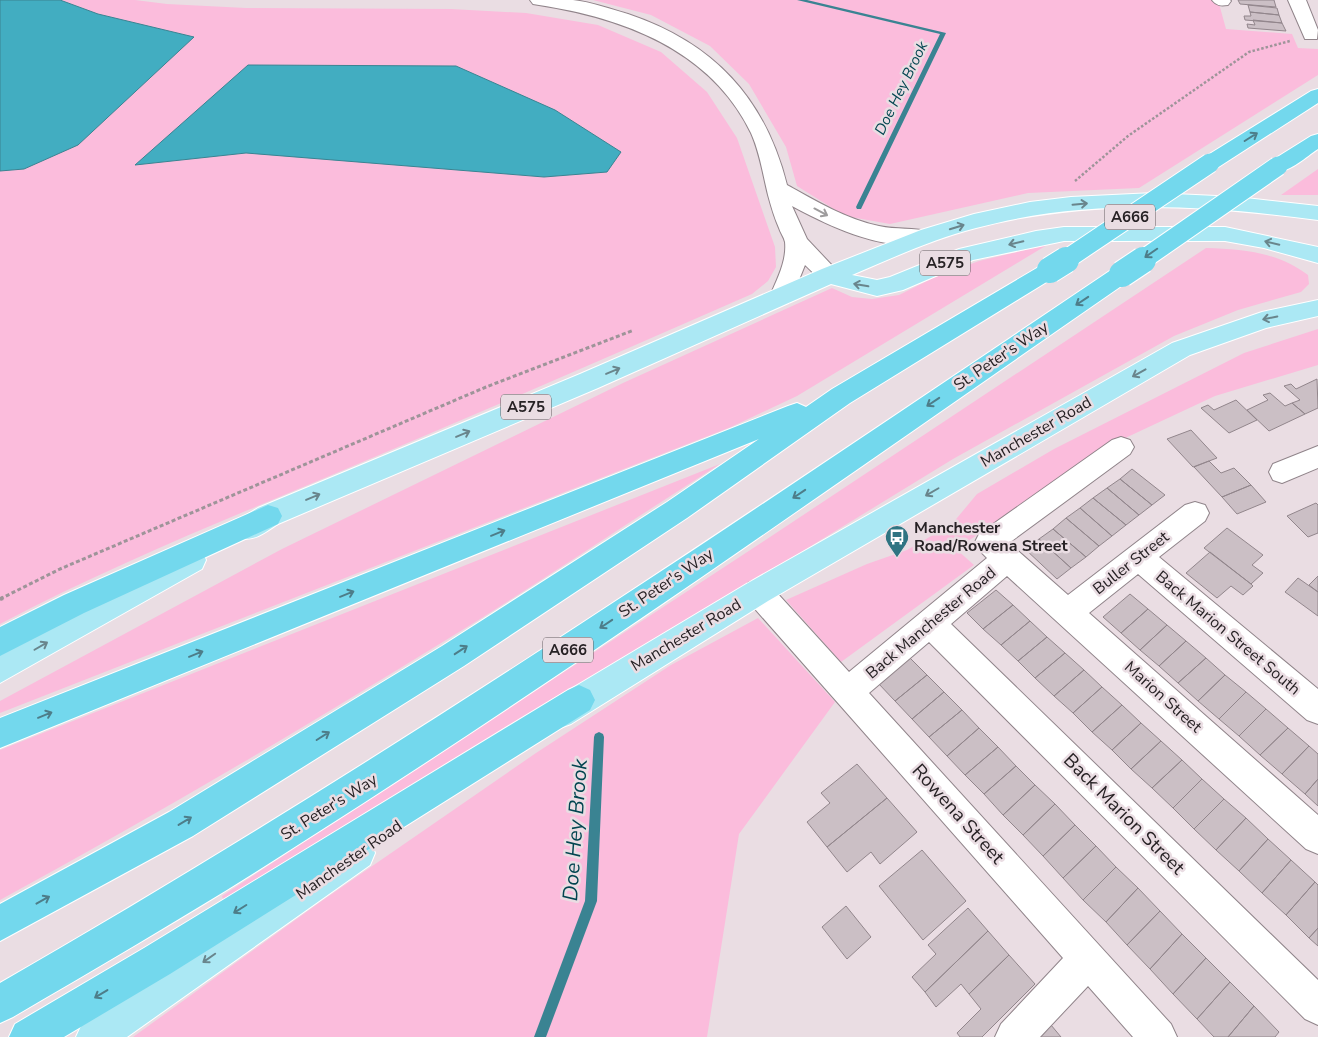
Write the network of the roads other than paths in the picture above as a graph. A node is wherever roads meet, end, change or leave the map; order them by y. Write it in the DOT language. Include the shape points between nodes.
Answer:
graph roads {
  1 [pos="539,0"];
  2 [pos="1297,0"];
  3 [pos="1311,35"];
  4 [pos="1318,95"];
  5 [pos="1318,140"];
  6 [pos="778,189"];
  7 [pos="1284,208"];
  8 [pos="1318,213"];
  9 [pos="1318,219"];
  10 [pos="922,237"];
  11 [pos="796,240"];
  12 [pos="1318,255"];
  13 [pos="830,275"];
  14 [pos="782,296"];
  15 [pos="1318,308"];
  16 [pos="841,396"];
  17 [pos="1121,447"];
  18 [pos="1318,457"];
  19 [pos="1282,472"];
  20 [pos="1194,513"];
  21 [pos="268,516"];
  22 [pos="1138,557"];
  23 [pos="1008,558"];
  24 [pos="758,592"];
  25 [pos="1068,612"];
  26 [pos="930,623"];
  27 [pos="0,642"];
  28 [pos="0,669"];
  29 [pos="848,692"];
  30 [pos="579,700"];
  31 [pos="1318,709"];
  32 [pos="0,733"];
  33 [pos="1318,837"];
  34 [pos="0,923"];
  35 [pos="1088,959"];
  36 [pos="0,1004"];
  37 [pos="1318,1006"];
  38 [pos="28,1037"];
  39 [pos="95,1037"];
  40 [pos="1014,1037"];
  41 [pos="1158,1037"];
  1 -- 6 [label="street" via="606,13 661,32 700,56 732,88 761,133"];
  2 -- 3 [label="street"];
  16 -- 4 [label="highway, A666, one-way, bridge" via="1050,270"];
  5 -- 36 [label="highway, St. Peter's Way / A666, one-way, bridge" via="444,735 127,933"];
  6 -- 10 [label="street, one-way" via="843,224 884,236"];
  6 -- 11 [label="street"];
  7 -- 8 [label="main road, A575"];
  7 -- 9 [label="main road, A575"];
  10 -- 7 [label="main road, A575, one-way" via="989,217 1118,201"];
  10 -- 13 [label="main road, A575"];
  11 -- 13 [label="street"];
  11 -- 14 [label="street" via="795,262"];
  12 -- 13 [label="main road, A575, one-way" via="1225,234 1064,234 967,254 895,284 877,288"];
  13 -- 14 [label="main road, A575"];
  21 -- 14 [label="main road, A575, one-way"];
  15 -- 24 [label="main road, Manchester Road, one-way" via="1262,320 1181,349"];
  32 -- 16 [label="highway, one-way"];
  34 -- 16 [label="highway, A666, one-way" via="181,824 453,656 678,510"];
  17 -- 23 [label="street, Back Manchester Road" via="989,542"];
  18 -- 19 [label="street"];
  20 -- 22 [label="street, Buller Street"];
  21 -- 27 [label="highway" via="74,604"];
  28 -- 21 [label="main road, one-way"];
  22 -- 25 [label="street, Buller Street"];
  22 -- 31 [label="street, Back Marion Street South"];
  23 -- 25 [label="street, Marion Street"];
  23 -- 26 [label="street, Back Manchester Road"];
  24 -- 29 [label="street, Rowena Street"];
  24 -- 30 [label="main road, Manchester Road"];
  25 -- 33 [label="street, Marion Street"];
  26 -- 29 [label="street, Back Manchester Road"];
  26 -- 37 [label="street, Back Marion Street"];
  29 -- 35 [label="street, Rowena Street"];
  30 -- 38 [label="highway, one-way"];
  30 -- 39 [label="main road, Manchester Road, one-way"];
  35 -- 40 [label="street"];
  35 -- 41 [label="street, Rowena Street"];
}
